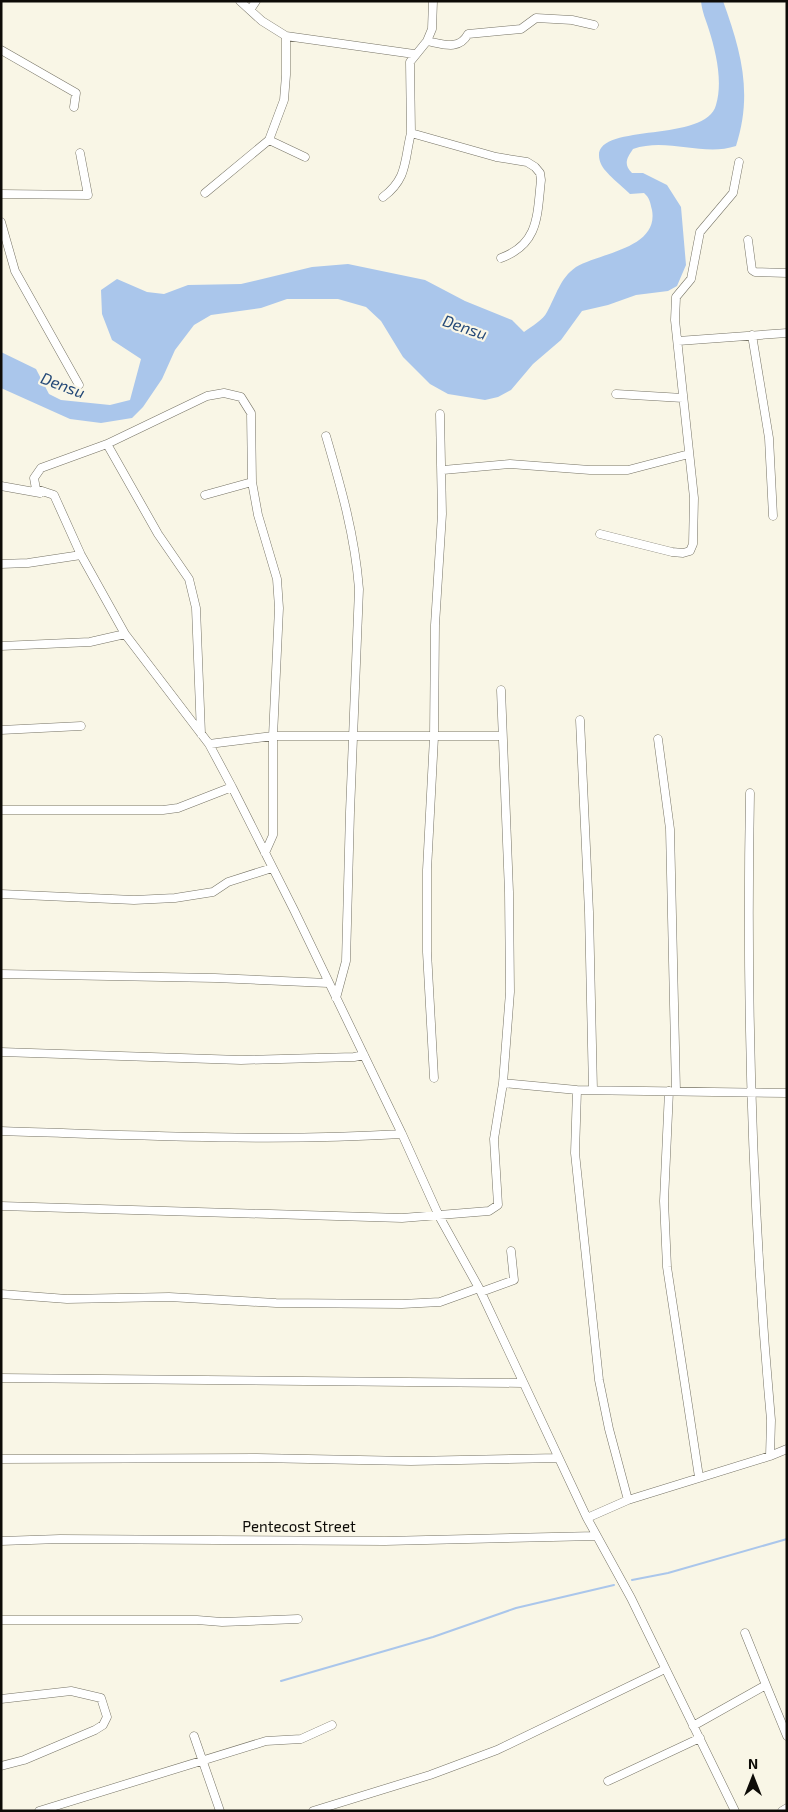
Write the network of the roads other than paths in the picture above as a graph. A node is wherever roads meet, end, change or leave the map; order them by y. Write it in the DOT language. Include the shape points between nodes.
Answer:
graph roads {
  1 [pos="240,1"];
  2 [pos="256,1"];
  3 [pos="433,1"];
  4 [pos="250,10"];
  5 [pos="594,25"];
  6 [pos="286,36"];
  7 [pos="427,41"];
  8 [pos="1,50"];
  9 [pos="414,54"];
  10 [pos="74,107"];
  11 [pos="411,133"];
  12 [pos="269,140"];
  13 [pos="80,153"];
  14 [pos="305,157"];
  15 [pos="739,162"];
  16 [pos="1,194"];
  17 [pos="204,194"];
  18 [pos="383,197"];
  19 [pos="1,222"];
  20 [pos="748,240"];
  21 [pos="501,258"];
  22 [pos="787,274"];
  23 [pos="787,333"];
  24 [pos="752,335"];
  25 [pos="678,340"];
  26 [pos="79,385"];
  27 [pos="616,394"];
  28 [pos="683,398"];
  29 [pos="440,414"];
  30 [pos="326,436"];
  31 [pos="107,444"];
  32 [pos="688,454"];
  33 [pos="443,470"];
  34 [pos="252,482"];
  35 [pos="1,486"];
  36 [pos="54,495"];
  37 [pos="206,495"];
  38 [pos="773,516"];
  39 [pos="600,534"];
  40 [pos="81,555"];
  41 [pos="1,564"];
  42 [pos="125,634"];
  43 [pos="1,646"];
  44 [pos="501,690"];
  45 [pos="580,720"];
  46 [pos="82,726"];
  47 [pos="1,730"];
  48 [pos="201,734"];
  49 [pos="273,736"];
  50 [pos="354,736"];
  51 [pos="501,736"];
  52 [pos="434,737"];
  53 [pos="658,739"];
  54 [pos="209,744"];
  55 [pos="232,787"];
  56 [pos="750,794"];
  57 [pos="1,810"];
  58 [pos="265,853"];
  59 [pos="272,868"];
  60 [pos="1,894"];
  61 [pos="1,974"];
  62 [pos="328,983"];
  63 [pos="336,998"];
  64 [pos="1,1052"];
  65 [pos="364,1055"];
  66 [pos="434,1078"];
  67 [pos="503,1083"];
  68 [pos="577,1090"];
  69 [pos="593,1090"];
  70 [pos="673,1091"];
  71 [pos="787,1093"];
  72 [pos="750,1094"];
  73 [pos="1,1131"];
  74 [pos="402,1134"];
  75 [pos="1,1206"];
  76 [pos="439,1216"];
  77 [pos="511,1251"];
  78 [pos="480,1290"];
  79 [pos="1,1294"];
  80 [pos="1,1378"];
  81 [pos="522,1383"];
  82 [pos="787,1449"];
  83 [pos="770,1456"];
  84 [pos="558,1458"];
  85 [pos="1,1459"];
  86 [pos="699,1477"];
  87 [pos="628,1500"];
  88 [pos="587,1518"];
  89 [pos="596,1536"];
  90 [pos="1,1541"];
  91 [pos="298,1619"];
  92 [pos="1,1620"];
  93 [pos="744,1633"];
  94 [pos="665,1669"];
  95 [pos="766,1685"];
  96 [pos="1,1699"];
  97 [pos="332,1725"];
  98 [pos="693,1726"];
  99 [pos="194,1736"];
  100 [pos="787,1736"];
  101 [pos="700,1738"];
  102 [pos="204,1758"];
  103 [pos="1,1766"];
  104 [pos="608,1781"];
  105 [pos="787,1808"];
  106 [pos="732,1810"];
  107 [pos="39,1811"];
  108 [pos="220,1811"];
  109 [pos="313,1811"];
  110 [pos="782,1811"];
  1 -- 4 [label="street"];
  2 -- 4 [label="street"];
  3 -- 7 [label="street" via="432,29"];
  4 -- 6 [label="street"];
  5 -- 7 [label="street" via="536,18 521,29 468,34 459,44"];
  6 -- 9 [label="street"];
  6 -- 12 [label="street" via="284,100"];
  7 -- 9 [label="street"];
  8 -- 10 [label="street" via="76,93"];
  9 -- 11 [label="street" via="409,72"];
  11 -- 18 [label="street" via="400,180"];
  11 -- 21 [label="street" via="496,157 527,162 540,173 533,233 520,249"];
  12 -- 14 [label="street"];
  12 -- 17 [label="street"];
  13 -- 16 [label="street" via="88,194"];
  15 -- 25 [label="street" via="733,194 700,232 691,279 676,297"];
  19 -- 26 [label="street" via="15,271"];
  20 -- 22 [label="street" via="752,270"];
  23 -- 24 [label="street"];
  24 -- 25 [label="street"];
  24 -- 38 [label="street" via="769,438"];
  25 -- 28 [label="street"];
  27 -- 28 [label="street"];
  28 -- 32 [label="street"];
  29 -- 33 [label="street"];
  30 -- 50 [label="street" via="357,554 359,589"];
  31 -- 34 [label="street" via="207,396 232,394 241,397 251,414"];
  31 -- 36 [label="street" via="41,468 34,478 36,489"];
  31 -- 48 [label="street" via="158,534 189,579 196,608"];
  32 -- 33 [label="street" via="628,470 510,464"];
  32 -- 39 [label="street" via="695,521 690,551 672,552"];
  33 -- 52 [label="street" via="435,625"];
  34 -- 37 [label="street"];
  34 -- 49 [label="street" via="277,579 279,620"];
  35 -- 36 [label="street"];
  36 -- 40 [label="street"];
  40 -- 41 [label="street"];
  40 -- 42 [label="street"];
  42 -- 43 [label="street" via="90,642"];
  42 -- 48 [label="street"];
  44 -- 51 [label="street"];
  45 -- 69 [label="street"];
  46 -- 47 [label="street"];
  48 -- 54 [label="street"];
  49 -- 50 [label="street"];
  49 -- 54 [label="street"];
  49 -- 58 [label="street" via="273,835"];
  50 -- 52 [label="street"];
  50 -- 63 [label="street" via="346,961"];
  51 -- 52 [label="street"];
  51 -- 67 [label="street" via="510,972"];
  52 -- 66 [label="street" via="427,870 427,952"];
  53 -- 70 [label="street" via="670,829"];
  54 -- 55 [label="street"];
  55 -- 57 [label="street" via="178,808 163,810"];
  55 -- 58 [label="street"];
  56 -- 72 [label="street" via="747,951"];
  58 -- 59 [label="street"];
  59 -- 60 [label="street" via="228,882 213,892 175,898 134,900"];
  59 -- 62 [label="street"];
  61 -- 62 [label="street"];
  62 -- 63 [label="street"];
  63 -- 65 [label="street"];
  64 -- 65 [label="street" via="241,1060 354,1058"];
  65 -- 74 [label="street"];
  67 -- 68 [label="street"];
  67 -- 76 [label="street" via="494,1139 498,1206 489,1211"];
  68 -- 69 [label="street"];
  68 -- 87 [label="street" via="575,1153 599,1380"];
  69 -- 70 [label="street"];
  70 -- 72 [label="street"];
  70 -- 86 [label="street" via="664,1201 667,1267"];
  71 -- 72 [label="street"];
  72 -- 83 [label="street" via="771,1420"];
  73 -- 74 [label="street" via="244,1139"];
  74 -- 76 [label="street"];
  75 -- 76 [label="street" via="397,1218"];
  76 -- 78 [label="street"];
  77 -- 78 [label="street" via="514,1280"];
  78 -- 79 [label="street" via="440,1302 402,1304"];
  78 -- 81 [label="street"];
  80 -- 81 [label="street"];
  81 -- 84 [label="street"];
  82 -- 83 [label="street"];
  83 -- 86 [label="street"];
  84 -- 85 [label="street" via="411,1461"];
  84 -- 88 [label="street"];
  86 -- 87 [label="street"];
  87 -- 88 [label="street"];
  88 -- 89 [label="street"];
  89 -- 90 [label="street, Pentecost Street" via="385,1541"];
  89 -- 94 [label="street" via="631,1598"];
  91 -- 92 [label="street" via="222,1622"];
  93 -- 95 [label="street"];
  94 -- 98 [label="street"];
  94 -- 109 [label="street" via="497,1750 430,1775"];
  95 -- 98 [label="street"];
  95 -- 100 [label="street"];
  96 -- 103 [label="street" via="71,1691 101,1698 107,1717 96,1730 24,1760"];
  97 -- 102 [label="street" via="301,1739 266,1741"];
  98 -- 101 [label="street"];
  99 -- 102 [label="street"];
  101 -- 104 [label="street"];
  101 -- 106 [label="street"];
  102 -- 107 [label="street"];
  102 -- 108 [label="street"];
  105 -- 110 [label="street"];
}
